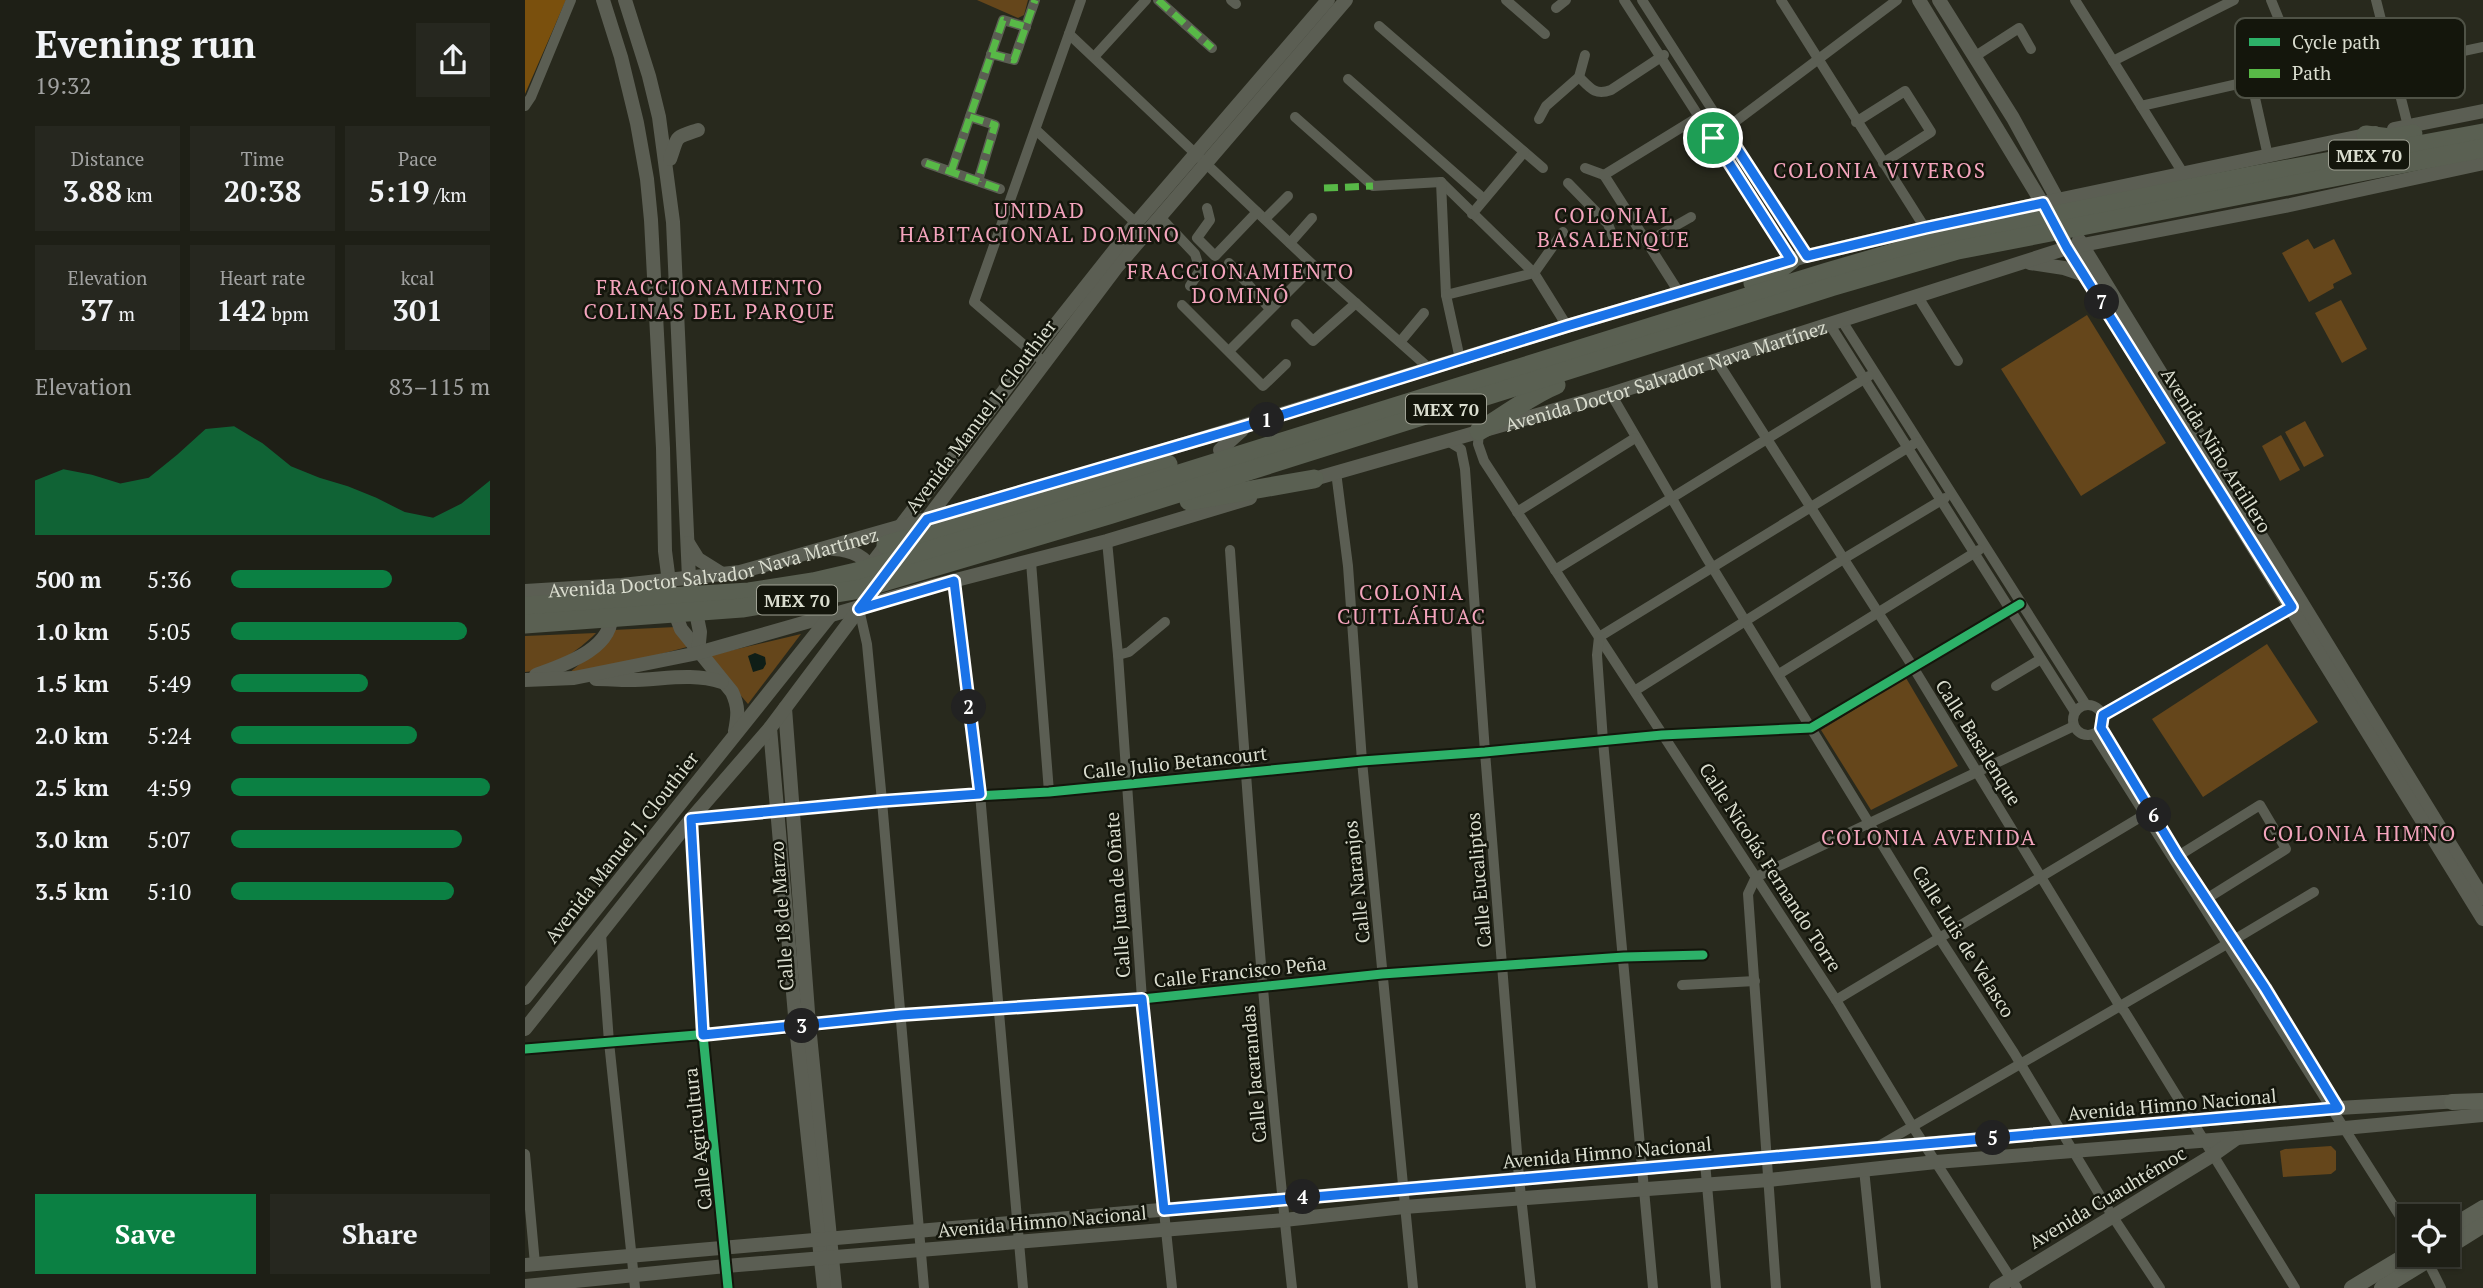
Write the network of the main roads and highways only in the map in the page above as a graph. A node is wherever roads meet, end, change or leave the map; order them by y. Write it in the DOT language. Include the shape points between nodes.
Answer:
graph roads {
  1 [pos="603,0"];
  2 [pos="625,0"];
  3 [pos="1328,0"];
  4 [pos="1346,0"];
  5 [pos="1919,0"];
  6 [pos="1939,0"];
  7 [pos="2483,111"];
  8 [pos="2483,122"];
  9 [pos="698,130"];
  10 [pos="2483,133"];
  11 [pos="2366,135"];
  12 [pos="2483,148"];
  13 [pos="1200,158"];
  14 [pos="2483,163"];
  15 [pos="667,167"];
  16 [pos="2258,183"];
  17 [pos="2103,191"];
  18 [pos="2058,200"];
  19 [pos="2043,203"];
  20 [pos="2009,209"];
  21 [pos="2128,236"];
  22 [pos="2109,239"];
  23 [pos="2075,246"];
  24 [pos="1799,258"];
  25 [pos="2024,262"];
  26 [pos="2091,272"];
  27 [pos="1829,279"];
  28 [pos="1649,345"];
  29 [pos="1538,363"];
  30 [pos="1403,405"];
  31 [pos="1246,426"];
  32 [pos="1479,431"];
  33 [pos="683,443"];
  34 [pos="1220,450"];
  35 [pos="1116,465"];
  36 [pos="663,466"];
  37 [pos="1141,472"];
  38 [pos="1314,479"];
  39 [pos="1109,515"];
  40 [pos="985,517"];
  41 [pos="927,519"];
  42 [pos="1057,521"];
  43 [pos="907,532"];
  44 [pos="688,542"];
  45 [pos="887,545"];
  46 [pos="826,548"];
  47 [pos="665,551"];
  48 [pos="870,566"];
  49 [pos="722,574"];
  50 [pos="689,578"];
  51 [pos="667,580"];
  52 [pos="881,582"];
  53 [pos="638,583"];
  54 [pos="933,586"];
  55 [pos="543,589"];
  56 [pos="525,591"];
  57 [pos="525,606"];
  58 [pos="859,609"];
  59 [pos="829,617"];
  60 [pos="525,624"];
  61 [pos="698,653"];
  62 [pos="574,678"];
  63 [pos="525,680"];
  64 [pos="724,683"];
  65 [pos="785,708"];
  66 [pos="770,728"];
  67 [pos="734,736"];
  68 [pos="680,804"];
  69 [pos="785,810"];
  70 [pos="691,819"];
  71 [pos="2469,885"];
  72 [pos="2483,898"];
  73 [pos="2483,919"];
  74 [pos="525,998"];
  75 [pos="525,1029"];
  76 [pos="2483,1100"];
  77 [pos="2452,1102"];
  78 [pos="2483,1115"];
  79 [pos="2237,1138"];
  80 [pos="2483,1208"];
  81 [pos="2460,1222"];
  82 [pos="2483,1225"];
  83 [pos="826,1239"];
  84 [pos="2460,1239"];
  85 [pos="827,1258"];
  86 [pos="2397,1261"];
  87 [pos="530,1265"];
  88 [pos="2414,1267"];
  89 [pos="634,1282"];
  90 [pos="2014,1283"];
  91 [pos="533,1286"];
  92 [pos="824,1288"];
  93 [pos="835,1288"];
  94 [pos="1996,1288"];
  95 [pos="2353,1288"];
  96 [pos="2383,1288"];
  1 -- 36 [label="main road" via="634,110 647,179"];
  2 -- 15 [label="main road" via="649,76"];
  3 -- 13 [label="main road, Avenida Manuel J. Clouthier"];
  4 -- 13 [label="main road, Avenida Manuel J. Clouthier"];
  5 -- 19 [label="main road, Avenida Niño Artillero"];
  6 -- 18 [label="main road, Avenida Niño Artillero"];
  7 -- 11 [label="main road"];
  8 -- 11 [label="highway" via="2390,138"];
  9 -- 15 [label="main road" via="677,138"];
  10 -- 16 [label="highway, Avenida Doctor Salvador Nava Martínez / MEX 70"];
  11 -- 17 [label="main road"];
  12 -- 16 [label="highway, Avenida Doctor Salvador Nava Martínez / MEX 70"];
  13 -- 41 [label="main road, Avenida Manuel J. Clouthier" via="1160,217 1116,268"];
  13 -- 43 [label="main road, Avenida Manuel J. Clouthier" via="1136,223 1033,353"];
  14 -- 21 [label="main road, Avenida Doctor Salvador Nava Martínez"];
  15 -- 33 [label="main road"];
  16 -- 27 [label="highway, Avenida Doctor Salvador Nava Martínez / MEX 70"];
  17 -- 18 [label="main road"];
  17 -- 21 [label="main road" via="2104,217"];
  18 -- 19 [label="main road"];
  18 -- 23 [label="main road, Avenida Niño Artillero"];
  19 -- 20 [label="main road"];
  19 -- 23 [label="main road, Avenida Niño Artillero"];
  20 -- 24 [label="main road"];
  20 -- 25 [label="main road" via="2029,228 2032,246"];
  21 -- 22 [label="main road, Avenida Doctor Salvador Nava Martínez"];
  22 -- 23 [label="main road, Avenida Doctor Salvador Nava Martínez"];
  22 -- 26 [label="main road"];
  23 -- 25 [label="main road, Avenida Doctor Salvador Nava Martínez"];
  23 -- 26 [label="main road, Avenida Niño Artillero"];
  24 -- 29 [label="highway" via="1770,277 1607,330"];
  24 -- 31 [label="main road"];
  25 -- 26 [label="main road"];
  25 -- 32 [label="main road, Avenida Doctor Salvador Nava Martínez" via="1611,394"];
  26 -- 71 [label="main road, Avenida Niño Artillero"];
  27 -- 28 [label="highway, Avenida Doctor Salvador Nava Martínez / MEX 70"];
  27 -- 29 [label="highway, Avenida Doctor Salvador Nava Martínez / MEX 70"];
  28 -- 32 [label="highway" via="1538,393"];
  28 -- 39 [label="highway, Avenida Doctor Salvador Nava Martínez / MEX 70"];
  29 -- 30 [label="highway, Avenida Doctor Salvador Nava Martínez / MEX 70"];
  30 -- 34 [label="highway" via="1286,429"];
  30 -- 42 [label="highway, Avenida Doctor Salvador Nava Martínez / MEX 70"];
  31 -- 34 [label="main road"];
  31 -- 35 [label="main road"];
  32 -- 38 [label="main road, Avenida Doctor Salvador Nava Martínez"];
  33 -- 36 [label="main road" via="675,458"];
  33 -- 44 [label="main road"];
  34 -- 37 [label="highway"];
  35 -- 37 [label="main road"];
  35 -- 41 [label="main road"];
  36 -- 47 [label="main road"];
  37 -- 40 [label="highway"];
  38 -- 39 [label="highway"];
  38 -- 54 [label="main road, Avenida Doctor Salvador Nava Martínez" via="1107,541"];
  39 -- 42 [label="highway, Avenida Doctor Salvador Nava Martínez / MEX 70"];
  40 -- 43 [label="highway"];
  40 -- 54 [label="main road" via="938,542 923,568"];
  41 -- 43 [label="main road, Avenida Manuel J. Clouthier"];
  42 -- 57 [label="highway, Avenida Doctor Salvador Nava Martínez / MEX 70" via="813,582 749,592"];
  42 -- 60 [label="highway, Avenida Doctor Salvador Nava Martínez / MEX 70" via="860,589 814,598 742,608"];
  43 -- 45 [label="highway"];
  43 -- 46 [label="main road, Avenida Doctor Salvador Nava Martínez"];
  43 -- 52 [label="main road, Avenida Manuel J. Clouthier"];
  44 -- 49 [label="main road" via="698,559"];
  44 -- 50 [label="main road"];
  45 -- 48 [label="main road, Avenida Manuel J. Clouthier"];
  46 -- 48 [label="main road" via="853,552"];
  46 -- 49 [label="main road, Avenida Doctor Salvador Nava Martínez"];
  47 -- 51 [label="main road"];
  47 -- 53 [label="main road" via="651,574"];
  48 -- 52 [label="main road"];
  48 -- 59 [label="main road, Avenida Manuel J. Clouthier"];
  49 -- 50 [label="main road, Avenida Doctor Salvador Nava Martínez"];
  50 -- 51 [label="main road, Avenida Doctor Salvador Nava Martínez"];
  50 -- 61 [label="main road" via="700,632"];
  51 -- 53 [label="main road, Avenida Doctor Salvador Nava Martínez"];
  51 -- 61 [label="main road" via="681,629"];
  52 -- 58 [label="main road, Avenida Manuel J. Clouthier"];
  53 -- 55 [label="main road, Avenida Doctor Salvador Nava Martínez"];
  54 -- 58 [label="main road, Avenida Doctor Salvador Nava Martínez"];
  55 -- 56 [label="main road, Avenida Doctor Salvador Nava Martínez"];
  55 -- 63 [label="main road" via="598,596 608,605 611,622 599,643 570,663"];
  58 -- 59 [label="main road, Avenida Doctor Salvador Nava Martínez"];
  58 -- 65 [label="main road, Avenida Manuel J. Clouthier"];
  59 -- 61 [label="main road, Avenida Doctor Salvador Nava Martínez"];
  59 -- 67 [label="main road, Avenida Manuel J. Clouthier"];
  61 -- 62 [label="main road, Avenida Doctor Salvador Nava Martínez"];
  61 -- 64 [label="main road"];
  62 -- 63 [label="main road, Avenida Doctor Salvador Nava Martínez"];
  62 -- 64 [label="main road" via="688,675"];
  64 -- 67 [label="main road" via="737,703"];
  65 -- 66 [label="main road, Avenida Manuel J. Clouthier"];
  65 -- 69 [label="main road, Calle 18 de Marzo"];
  66 -- 69 [label="main road, Calle 18 de Marzo"];
  66 -- 70 [label="main road, Avenida Manuel J. Clouthier"];
  67 -- 68 [label="main road, Avenida Manuel J. Clouthier"];
  68 -- 70 [label="main road"];
  68 -- 74 [label="main road, Avenida Manuel J. Clouthier"];
  69 -- 83 [label="main road, Calle 18 de Marzo" via="802,1026"];
  70 -- 75 [label="main road, Avenida Manuel J. Clouthier"];
  71 -- 72 [label="main road, Avenida Niño Artillero"];
  71 -- 73 [label="main road, Avenida Niño Artillero"];
  76 -- 77 [label="main road"];
  77 -- 83 [label="main road, Avenida Himno Nacional" via="2336,1108"];
  78 -- 79 [label="main road, Avenida Himno Nacional"];
  79 -- 85 [label="main road, Avenida Himno Nacional"];
  79 -- 90 [label="main road, Avenida Cuauhtémoc"];
  80 -- 81 [label="main road"];
  82 -- 84 [label="main road"];
  83 -- 85 [label="main road, Calle 18 de Marzo"];
  83 -- 87 [label="main road, Avenida Himno Nacional"];
  85 -- 89 [label="main road, Avenida Himno Nacional" via="726,1266"];
  85 -- 92 [label="main road, Calle 18 de Marzo"];
  85 -- 93 [label="main road, Calle 18 de Marzo"];
  86 -- 95 [label="main road"];
  88 -- 96 [label="main road"];
  89 -- 91 [label="main road, Avenida Himno Nacional"];
  90 -- 94 [label="main road, Avenida Cuauhtémoc"];
}
